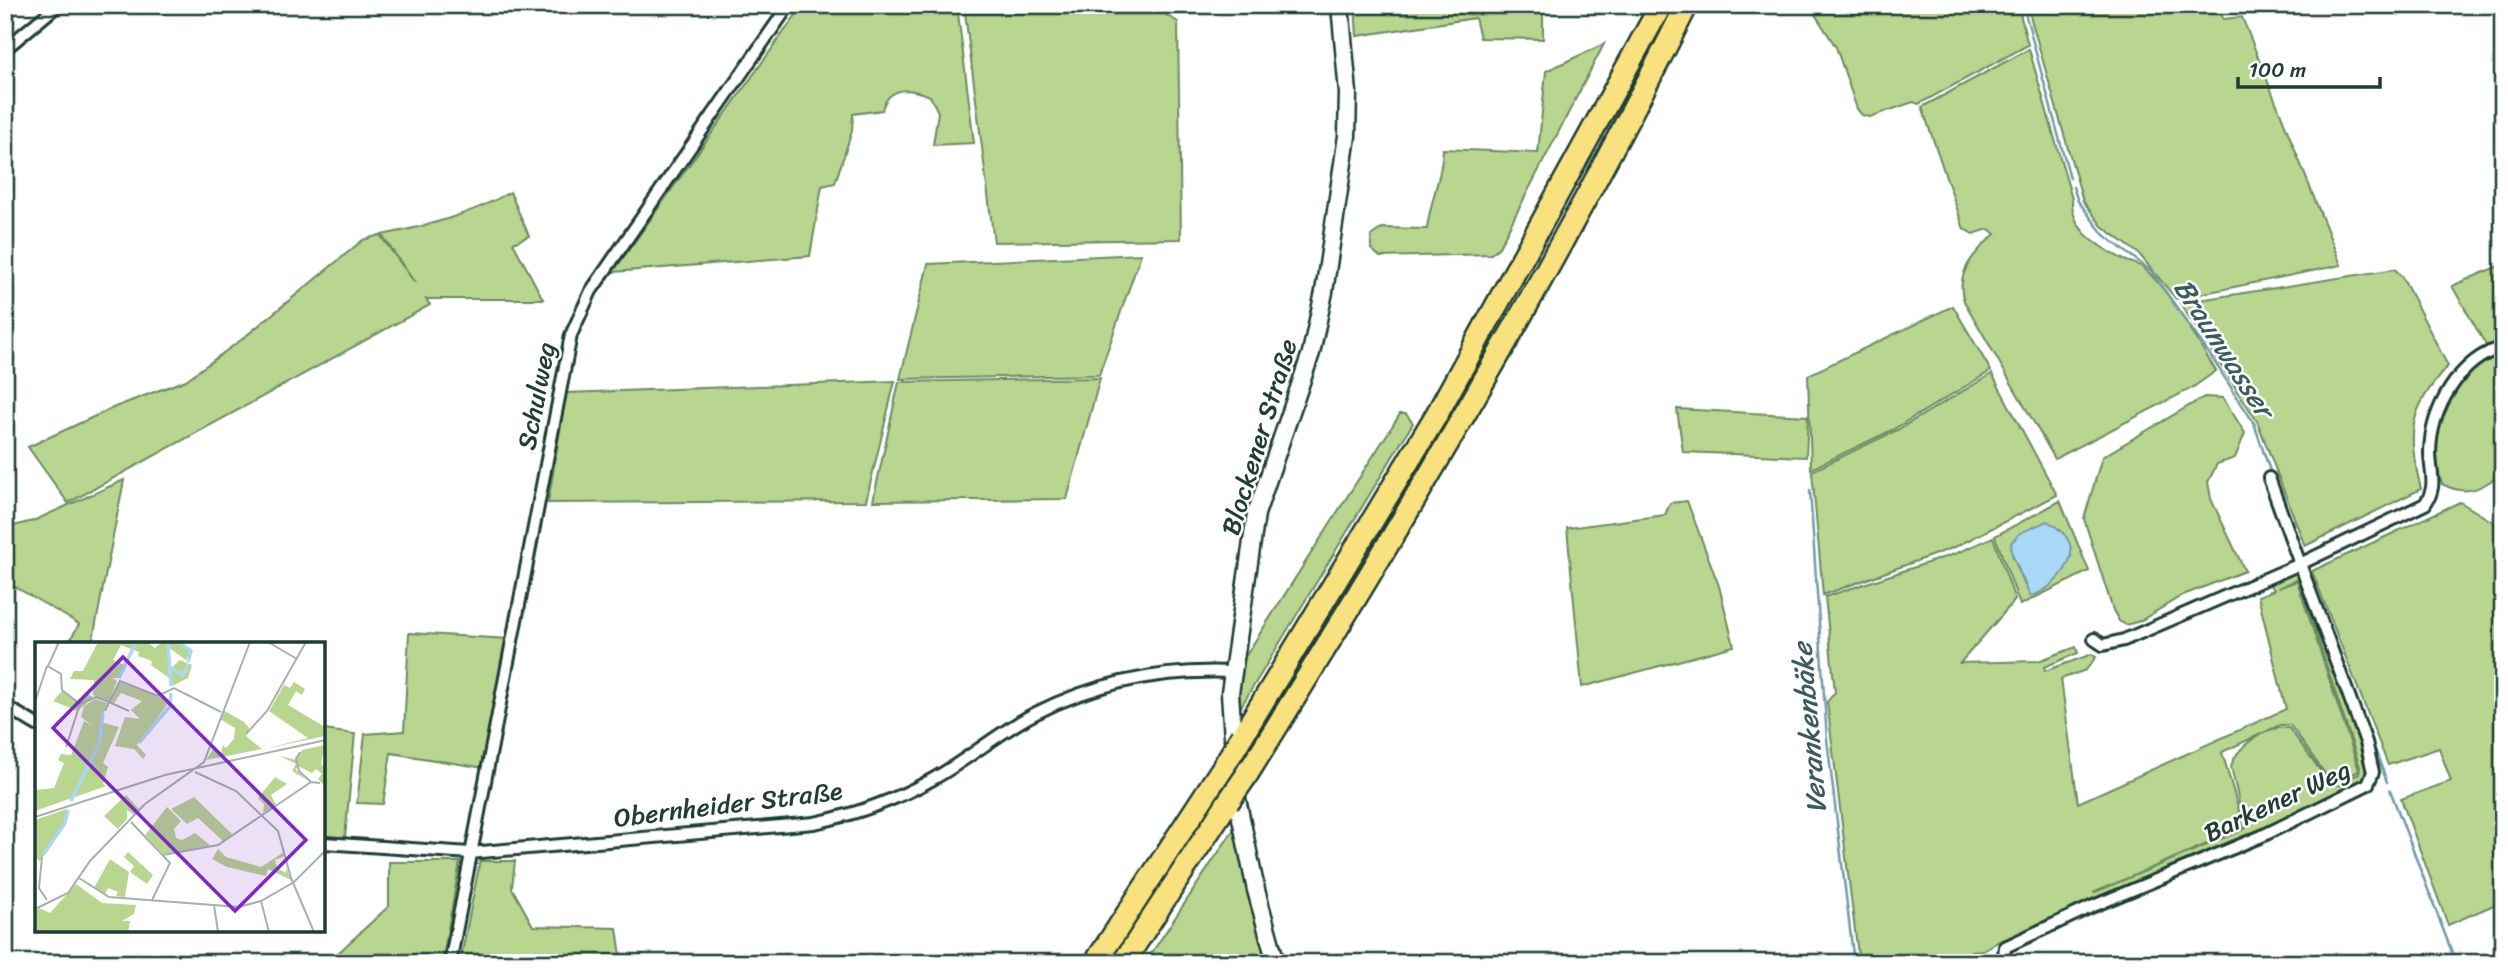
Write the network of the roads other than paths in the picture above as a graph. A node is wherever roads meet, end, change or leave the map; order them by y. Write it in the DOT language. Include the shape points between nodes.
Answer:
graph roads {
  1 [pos="58,5"];
  2 [pos="789,5"];
  3 [pos="1340,5"];
  4 [pos="1661,5"];
  5 [pos="1687,5"];
  6 [pos="5,49"];
  7 [pos="2503,347"];
  8 [pos="2269,478"];
  9 [pos="2300,564"];
  10 [pos="2094,639"];
  11 [pos="1232,672"];
  12 [pos="5,706"];
  13 [pos="35,724"];
  14 [pos="326,843"];
  15 [pos="470,853"];
  16 [pos="450,963"];
  17 [pos="1095,963"];
  18 [pos="1123,963"];
  19 [pos="1276,963"];
  20 [pos="2003,963"];
  1 -- 6 [label="street"];
  2 -- 15 [label="street, Schulweg" via="591,292 571,335"];
  3 -- 11 [label="street, Blockener Straße" via="1347,136 1324,292 1311,353 1256,514"];
  4 -- 17 [label="highway, bridge" via="1440,409 1225,764"];
  5 -- 18 [label="highway, bridge" via="1467,411 1246,776"];
  7 -- 9 [label="street" via="2487,352 2470,367 2440,405 2431,439 2433,490 2425,504"];
  8 -- 9 [label="street, Barkener Weg"];
  9 -- 10 [label="street" via="2124,640 2103,645"];
  9 -- 20 [label="street, Barkener Weg" via="2366,742 2373,779 2356,792 2262,836 2005,947"];
  11 -- 15 [label="street, Obernheider Straße" via="1143,677 1089,690 1017,723 915,788 836,818"];
  11 -- 19 [label="street, Blockener Straße" via="1230,725 1237,799"];
  12 -- 13 [label="street"];
  14 -- 15 [label="street, Obernheider Straße"];
  15 -- 16 [label="street, Schulweg"];
}
